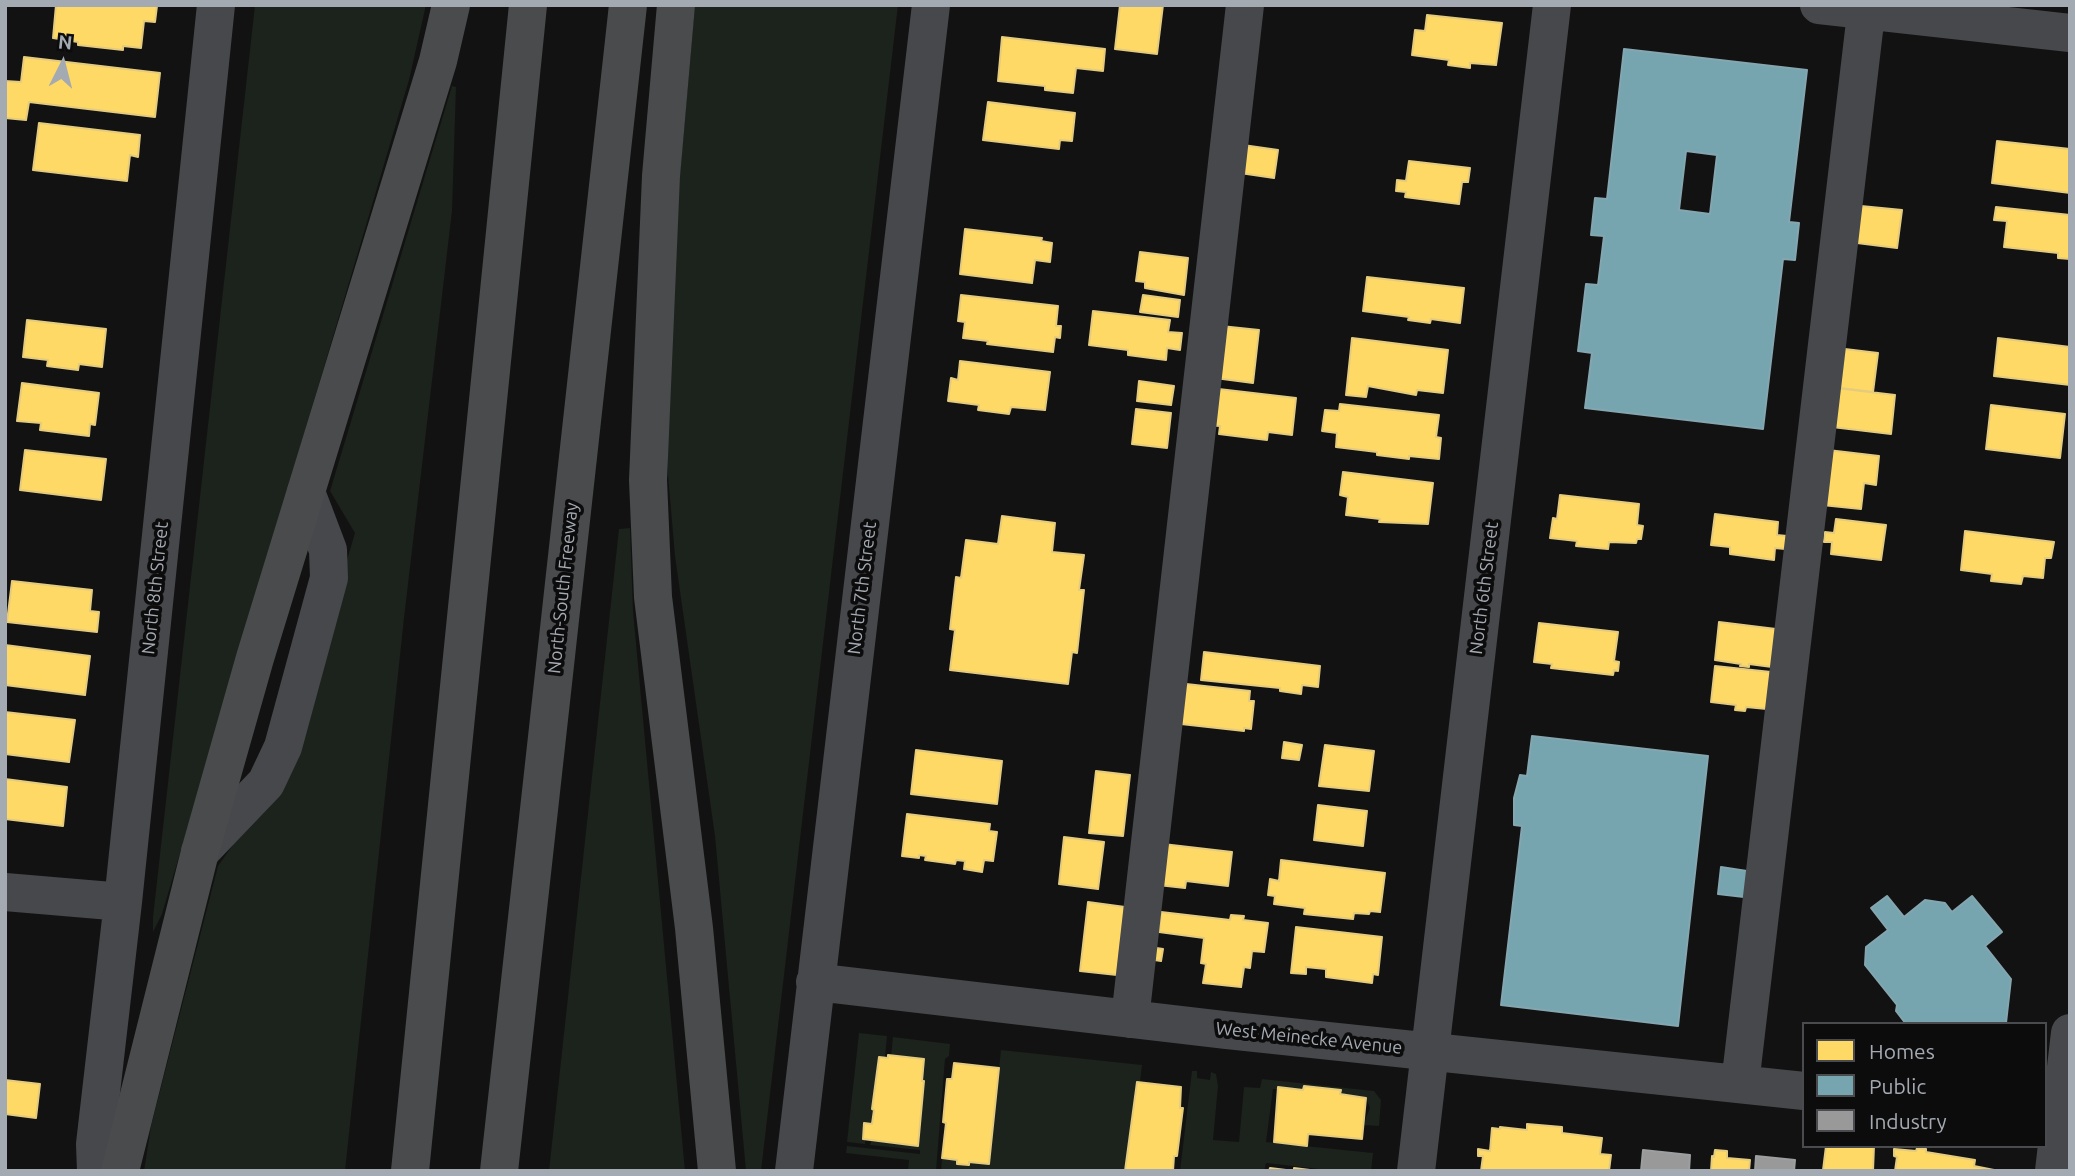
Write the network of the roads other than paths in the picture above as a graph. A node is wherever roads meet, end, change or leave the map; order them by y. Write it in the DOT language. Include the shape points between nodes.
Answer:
graph roads {
  1 [pos="216,5"];
  2 [pos="451,5"];
  3 [pos="528,5"];
  4 [pos="628,5"];
  5 [pos="676,5"];
  6 [pos="931,5"];
  7 [pos="1245,5"];
  8 [pos="1552,5"];
  9 [pos="1819,5"];
  10 [pos="1866,8"];
  11 [pos="2070,33"];
  12 [pos="306,492"];
  13 [pos="200,852"];
  14 [pos="5,892"];
  15 [pos="123,902"];
  16 [pos="815,982"];
  17 [pos="1130,1019"];
  18 [pos="2070,1033"];
  19 [pos="1431,1051"];
  20 [pos="1741,1084"];
  21 [pos="1802,1091"];
  22 [pos="2058,1120"];
  23 [pos="96,1171"];
  24 [pos="120,1171"];
  25 [pos="410,1171"];
  26 [pos="499,1171"];
  27 [pos="717,1171"];
  28 [pos="794,1171"];
  29 [pos="1416,1171"];
  30 [pos="2054,1171"];
  1 -- 15 [label="street, North 8th Street"];
  2 -- 12 [label="highway" via="438,61"];
  3 -- 25 [label="highway"];
  4 -- 26 [label="highway, North-South Freeway"];
  5 -- 27 [label="highway" via="661,176 648,480 653,597 694,928"];
  6 -- 16 [label="street, North 7th Street"];
  7 -- 17 [label="street"];
  8 -- 19 [label="street, North 6th Street"];
  9 -- 10 [label="street"];
  10 -- 11 [label="street"];
  10 -- 20 [label="street"];
  12 -- 13 [label="highway"];
  12 -- 13 [label="street" via="328,550 329,578 284,747 266,783"];
  13 -- 24 [label="highway"];
  14 -- 15 [label="street"];
  15 -- 23 [label="street, North 8th Street" via="95,1144"];
  16 -- 17 [label="street, West Meinecke Avenue"];
  16 -- 28 [label="street, North 7th Street"];
  17 -- 19 [label="street, West Meinecke Avenue"];
  18 -- 22 [label="street"];
  19 -- 20 [label="street, West Meinecke Avenue"];
  19 -- 29 [label="street, North 6th Street"];
  20 -- 21 [label="street, West Meinecke Avenue"];
  22 -- 30 [label="street"];
}
